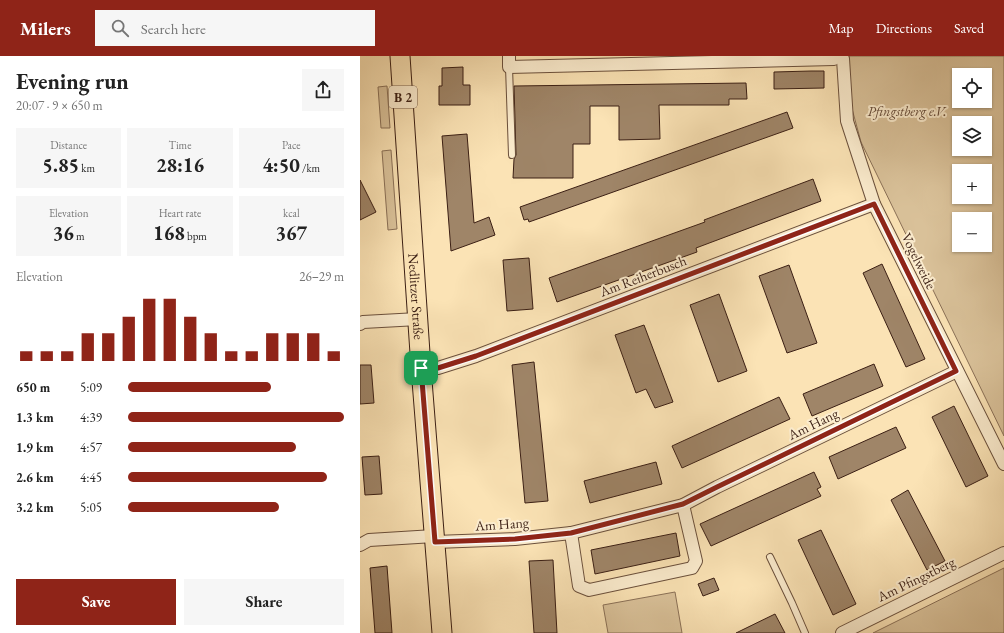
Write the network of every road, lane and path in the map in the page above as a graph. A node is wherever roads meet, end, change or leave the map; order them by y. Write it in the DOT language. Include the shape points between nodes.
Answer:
graph roads {
  1 [pos="400,56"];
  2 [pos="509,62"];
  3 [pos="512,155"];
  4 [pos="874,204"];
  5 [pos="418,319"];
  6 [pos="360,324"];
  7 [pos="421,368"];
  8 [pos="956,371"];
  9 [pos="1004,464"];
  10 [pos="683,504"];
  11 [pos="571,533"];
  12 [pos="435,539"];
  13 [pos="360,545"];
  14 [pos="1004,553"];
  15 [pos="770,557"];
  16 [pos="442,633"];
  17 [pos="805,633"];
  18 [pos="842,633"];
  1 -- 5 [label="main road, Nedlitzer Straße / B 2"];
  2 -- 3 [label="lane"];
  2 -- 4 [label="street, Vogelweide" via="838,59 847,121"];
  4 -- 7 [label="street, Am Reiherbusch" via="476,356 438,368"];
  4 -- 8 [label="street, Vogelweide"];
  5 -- 6 [label="street"];
  5 -- 7 [label="main road, Nedlitzer Straße / B 2"];
  7 -- 12 [label="main road, Nedlitzer Straße / B 2"];
  8 -- 9 [label="street, Vogelweide"];
  8 -- 10 [label="street, Am Hang"];
  10 -- 11 [label="street, Am Hang"];
  10 -- 11 [label="street" via="696,561 692,568 589,590 579,586"];
  11 -- 12 [label="street, Am Hang" via="515,539"];
  12 -- 13 [label="street, Am Hang" via="369,540"];
  12 -- 16 [label="main road, Nedlitzer Straße / B 2"];
  14 -- 18 [label="street, Am Pfingstberg"];
  15 -- 17 [label="lane"];
}
